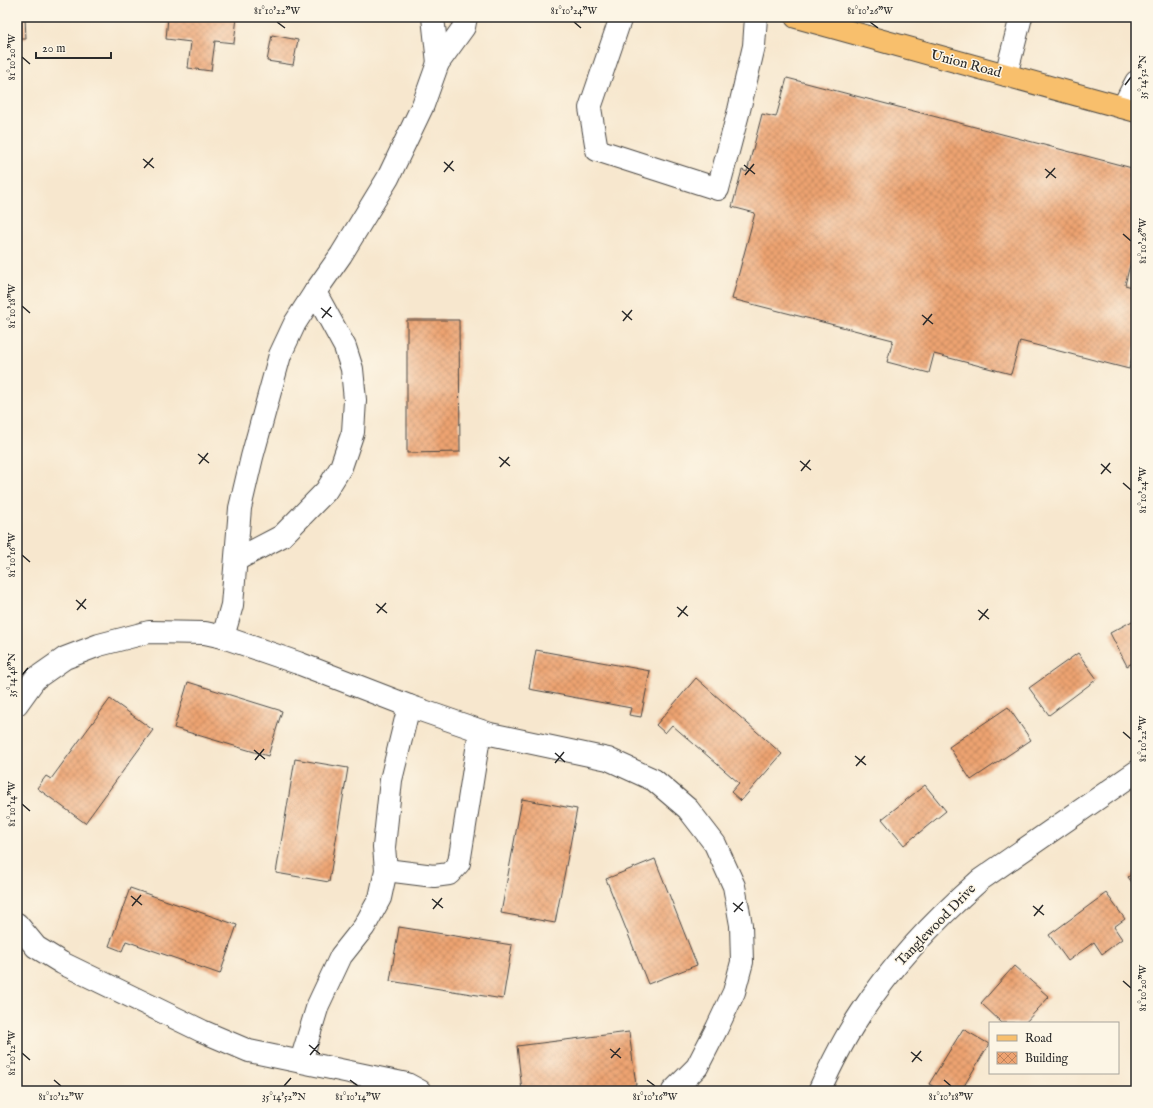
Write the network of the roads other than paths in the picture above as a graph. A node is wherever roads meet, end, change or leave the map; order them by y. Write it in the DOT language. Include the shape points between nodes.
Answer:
graph roads {
  1 [pos="433,17"];
  2 [pos="466,17"];
  3 [pos="622,17"];
  4 [pos="756,17"];
  5 [pos="796,17"];
  6 [pos="1020,17"];
  7 [pos="438,63"];
  8 [pos="1006,75"];
  9 [pos="1136,82"];
  10 [pos="1130,109"];
  11 [pos="315,292"];
  12 [pos="236,560"];
  13 [pos="223,637"];
  14 [pos="17,704"];
  15 [pos="409,706"];
  16 [pos="480,731"];
  17 [pos="1136,772"];
  18 [pos="386,870"];
  19 [pos="17,924"];
  20 [pos="301,1061"];
  21 [pos="420,1091"];
  22 [pos="674,1091"];
  23 [pos="819,1091"];
  1 -- 7 [label="street"];
  2 -- 7 [label="street" via="464,28"];
  3 -- 4 [label="street" via="590,108 597,150 718,189 754,46"];
  5 -- 8 [label="main road, Union Road"];
  6 -- 8 [label="street"];
  7 -- 11 [label="street" via="423,105 388,178 341,256"];
  8 -- 10 [label="main road, Union Road"];
  9 -- 10 [label="street"];
  11 -- 12 [label="street" via="295,323 280,355 240,508"];
  11 -- 12 [label="street" via="345,347 352,369 355,400 353,432 341,466 326,491 282,536"];
  12 -- 13 [label="street" via="232,606"];
  13 -- 14 [label="street" via="205,633 149,632 99,645 65,658 35,679"];
  13 -- 15 [label="street"];
  15 -- 16 [label="street"];
  15 -- 18 [label="street" via="392,780 384,847"];
  16 -- 18 [label="street" via="459,863 449,874 434,876"];
  16 -- 22 [label="street" via="608,759 654,780 688,809 715,844 734,886 741,925 742,962 734,992 697,1067"];
  17 -- 23 [label="street, Tanglewood Drive" via="980,880 959,899 906,954 860,1014"];
  18 -- 20 [label="street" via="380,898 364,927 341,956 318,1005"];
  19 -- 20 [label="street" via="36,947 62,963 195,1028 249,1051"];
  20 -- 21 [label="street" via="407,1084"];
}
